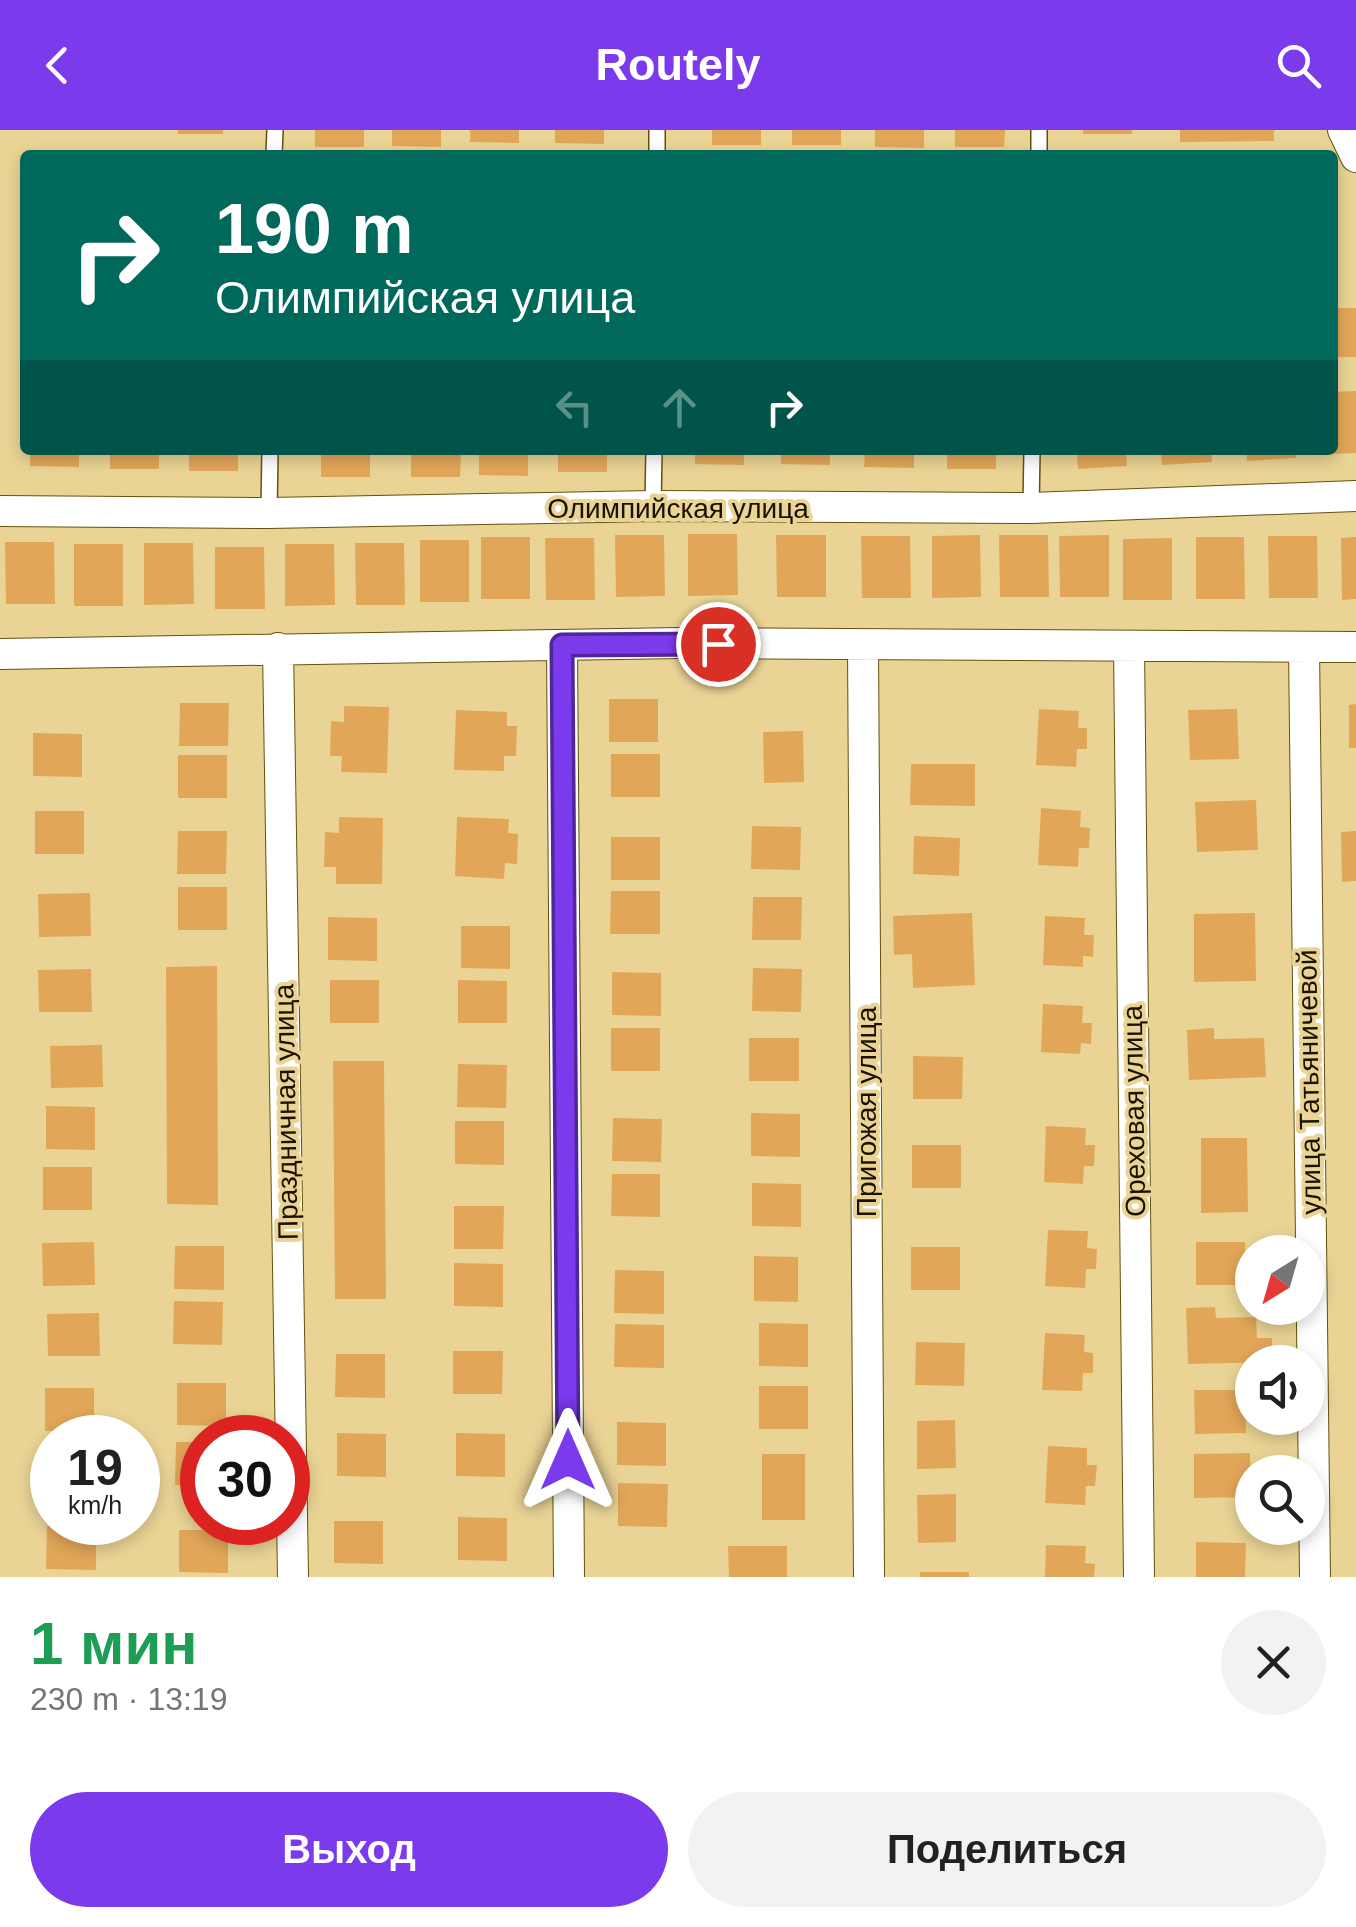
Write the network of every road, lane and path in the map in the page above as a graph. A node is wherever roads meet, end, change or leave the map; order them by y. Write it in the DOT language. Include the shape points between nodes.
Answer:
graph roads {
  1 [pos="1343,130"];
  2 [pos="1356,156"];
  3 [pos="270,455"];
  4 [pos="654,455"];
  5 [pos="1032,455"];
  6 [pos="1356,496"];
  7 [pos="653,506"];
  8 [pos="1031,508"];
  9 [pos="0,512"];
  10 [pos="269,514"];
  11 [pos="562,645"];
  12 [pos="1130,646"];
  13 [pos="1356,646"];
  14 [pos="863,647"];
  15 [pos="1304,647"];
  16 [pos="278,648"];
  17 [pos="0,654"];
  18 [pos="293,1577"];
  19 [pos="569,1577"];
  20 [pos="869,1577"];
  21 [pos="1139,1577"];
  22 [pos="1315,1577"];
  1 -- 2 [label="street"];
  3 -- 10 [label="lane"];
  4 -- 7 [label="lane"];
  5 -- 8 [label="lane"];
  6 -- 8 [label="street, Олимпийская улица"];
  7 -- 8 [label="street, Олимпийская улица"];
  7 -- 10 [label="street, Олимпийская улица"];
  9 -- 10 [label="street, Олимпийская улица"];
  11 -- 14 [label="street"];
  11 -- 16 [label="street"];
  11 -- 19 [label="street"];
  12 -- 14 [label="street"];
  12 -- 15 [label="street"];
  12 -- 21 [label="street, Ореховая улица"];
  13 -- 15 [label="street"];
  14 -- 20 [label="street, Пригожая улица"];
  15 -- 22 [label="street, улица Татьяничевой"];
  16 -- 17 [label="street"];
  16 -- 18 [label="street, Праздничная улица"];
}
